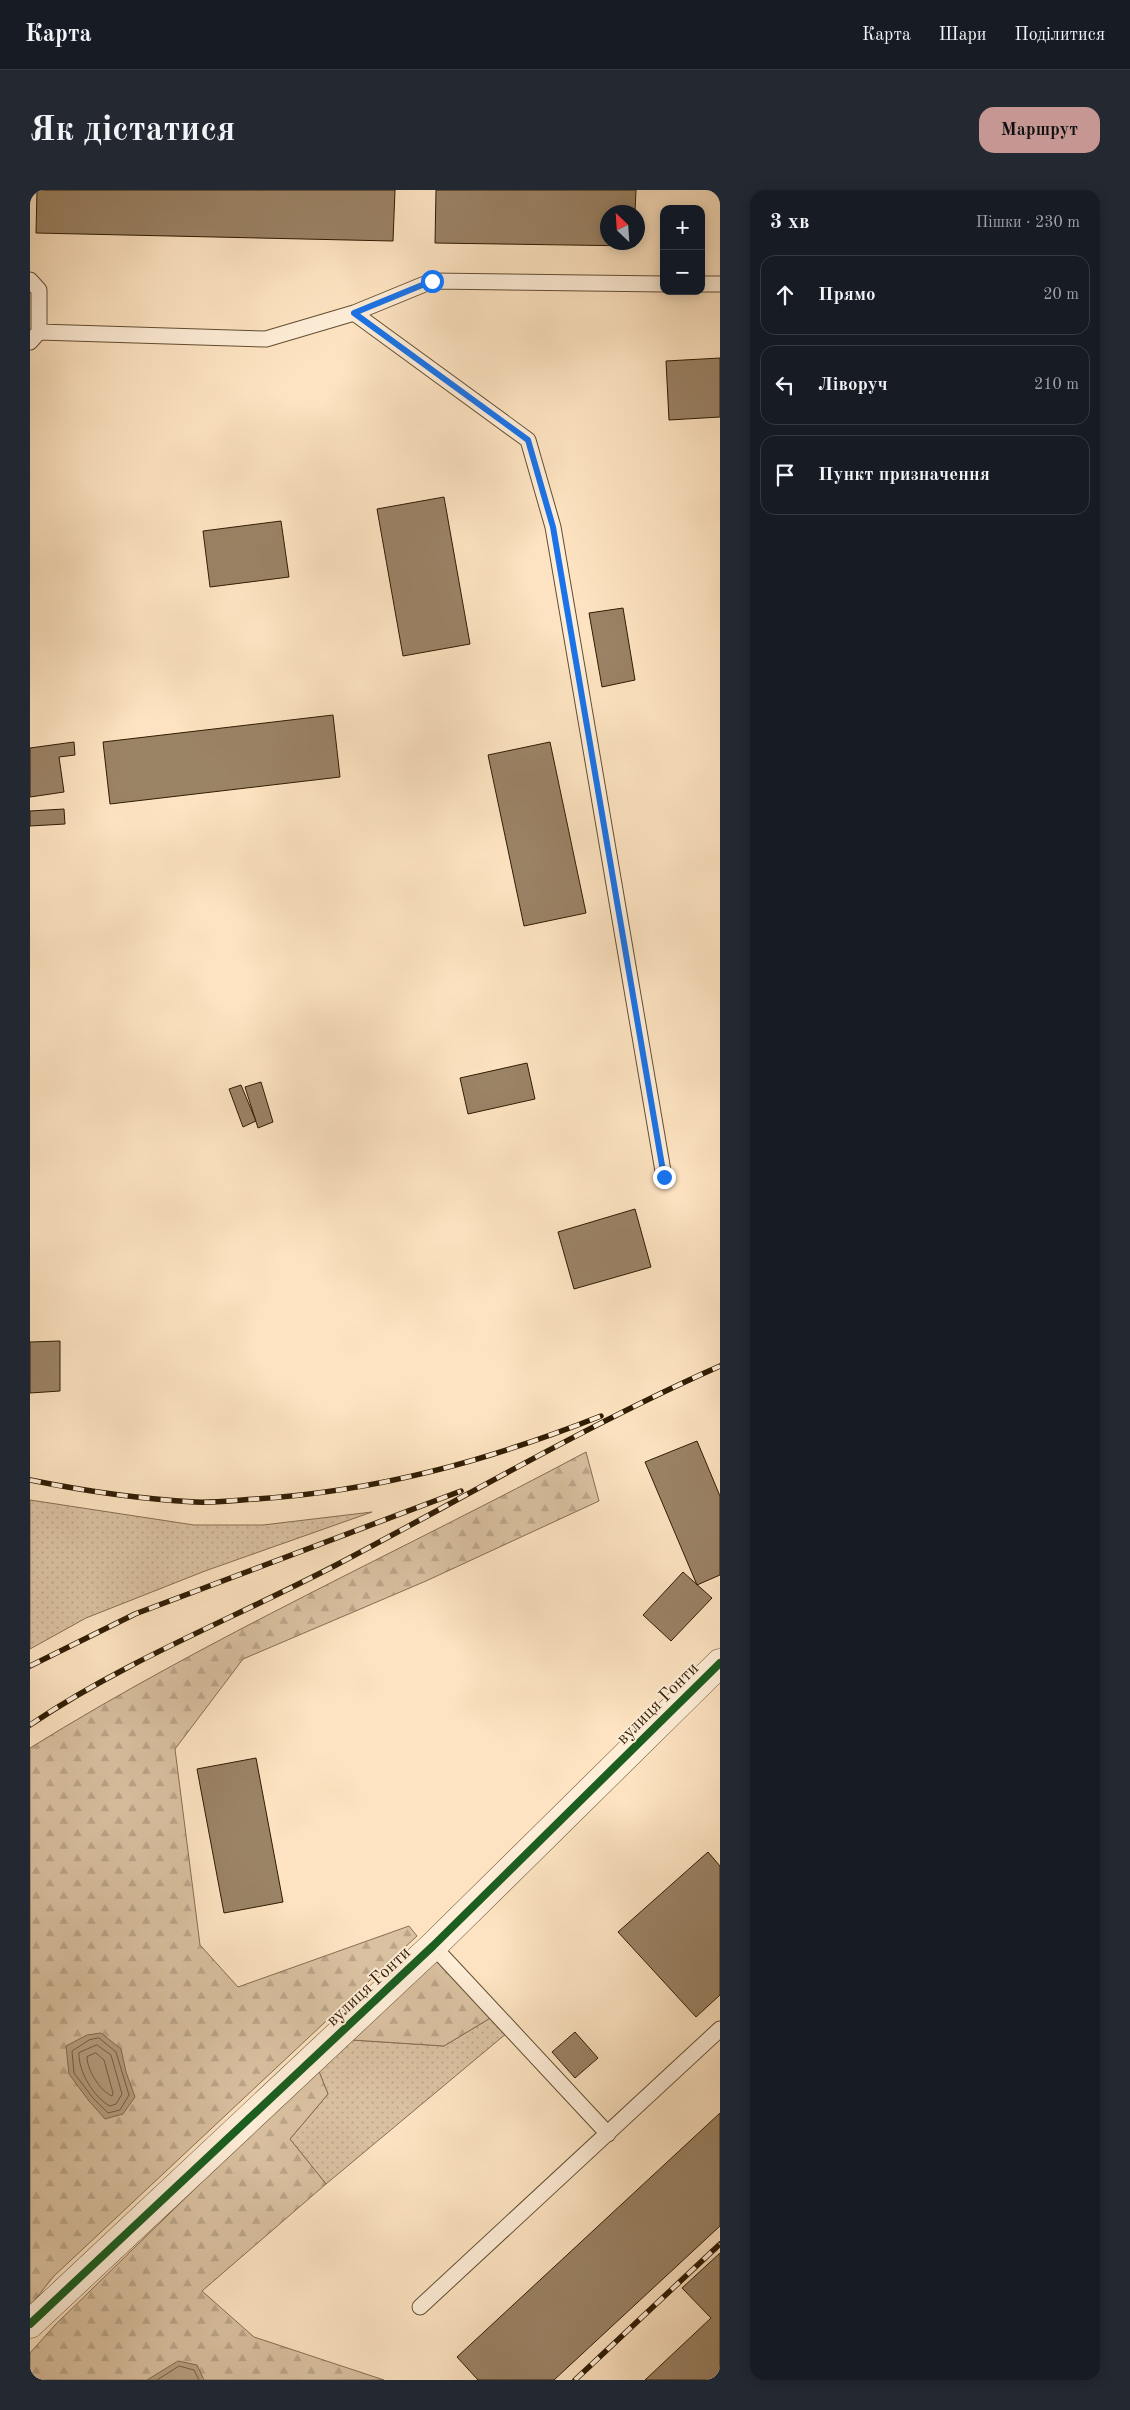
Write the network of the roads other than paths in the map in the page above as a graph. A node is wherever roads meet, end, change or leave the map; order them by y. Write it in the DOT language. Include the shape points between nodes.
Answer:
graph roads {
  1 [pos="30,280"];
  2 [pos="660,284"];
  3 [pos="705,284"];
  4 [pos="720,284"];
  5 [pos="354,313"];
  6 [pos="34,337"];
  7 [pos="664,1177"];
  8 [pos="720,1662"];
  9 [pos="433,1946"];
  10 [pos="720,2030"];
  11 [pos="608,2134"];
  12 [pos="420,2307"];
  13 [pos="30,2324"];
  1 -- 6 [label="lane" via="39,290"];
  2 -- 5 [label="lane" via="432,281"];
  3 -- 4 [label="lane"];
  5 -- 6 [label="lane" via="266,339"];
  5 -- 7 [label="lane" via="528,440 553,527"];
  8 -- 9 [label="street, вулиця Гонти"];
  9 -- 11 [label="lane"];
  9 -- 13 [label="street, вулиця Гонти"];
  10 -- 11 [label="lane"];
  11 -- 12 [label="lane"];
}
